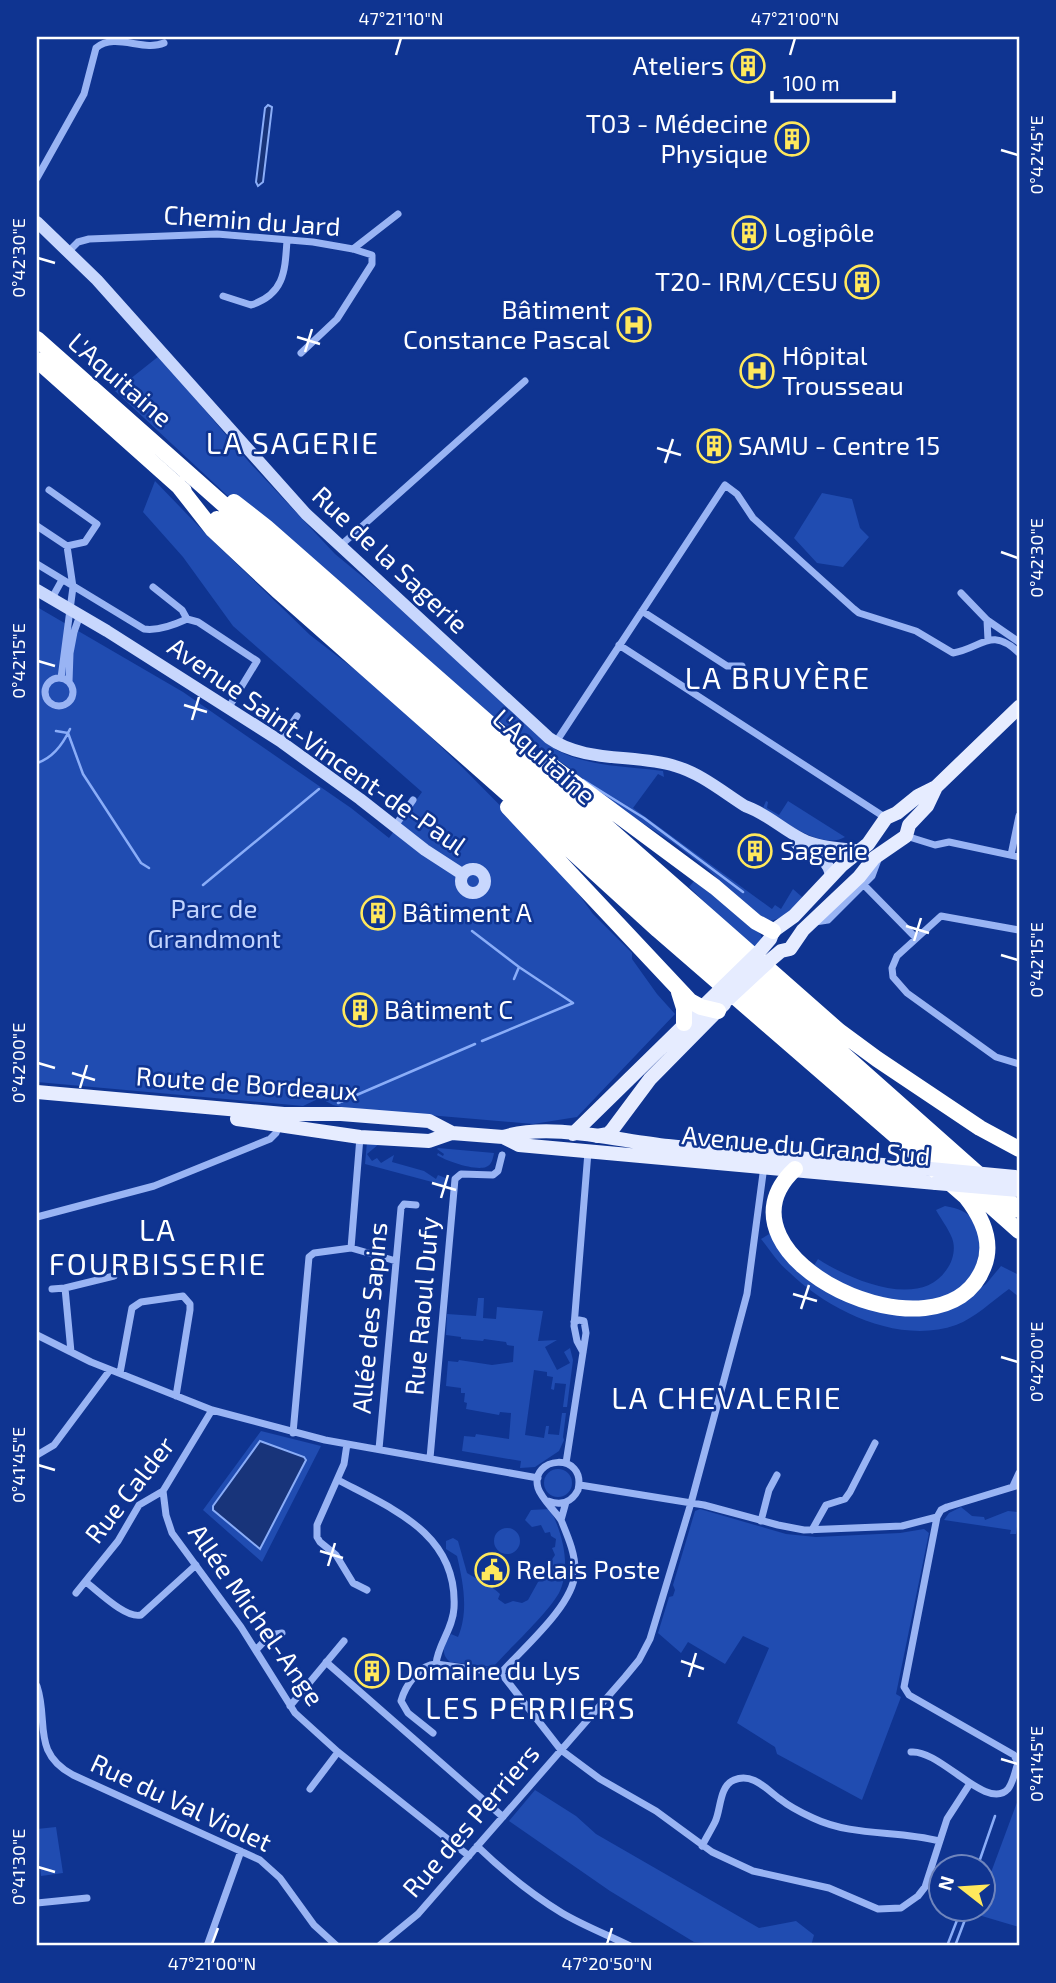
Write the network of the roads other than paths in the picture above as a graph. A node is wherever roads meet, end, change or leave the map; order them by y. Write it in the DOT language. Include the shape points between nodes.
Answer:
graph roads {
  1 [pos="164,43"];
  2 [pos="37,178"];
  3 [pos="398,214"];
  4 [pos="37,222"];
  5 [pos="287,240"];
  6 [pos="353,249"];
  7 [pos="69,251"];
  8 [pos="223,296"];
  9 [pos="37,339"];
  10 [pos="301,353"];
  11 [pos="37,360"];
  12 [pos="525,381"];
  13 [pos="182,478"];
  14 [pos="49,490"];
  15 [pos="37,526"];
  16 [pos="67,546"];
  17 [pos="340,546"];
  18 [pos="37,564"];
  19 [pos="62,580"];
  20 [pos="72,587"];
  21 [pos="153,587"];
  22 [pos="37,590"];
  23 [pos="961,593"];
  24 [pos="52,598"];
  25 [pos="642,611"];
  26 [pos="75,612"];
  27 [pos="187,619"];
  28 [pos="987,620"];
  29 [pos="988,640"];
  30 [pos="1019,642"];
  31 [pos="619,645"];
  32 [pos="1019,653"];
  33 [pos="742,666"];
  34 [pos="65,680"];
  35 [pos="46,696"];
  36 [pos="456,696"];
  37 [pos="37,698"];
  38 [pos="229,707"];
  39 [pos="1019,707"];
  40 [pos="297,716"];
  41 [pos="280,741"];
  42 [pos="556,742"];
  43 [pos="453,745"];
  44 [pos="936,787"];
  45 [pos="413,800"];
  46 [pos="745,806"];
  47 [pos="892,816"];
  48 [pos="1019,816"];
  49 [pos="395,826"];
  50 [pos="907,830"];
  51 [pos="860,851"];
  52 [pos="880,853"];
  53 [pos="1015,856"];
  54 [pos="462,874"];
  55 [pos="831,876"];
  56 [pos="863,884"];
  57 [pos="810,922"];
  58 [pos="1019,930"];
  59 [pos="771,935"];
  60 [pos="916,938"];
  61 [pos="781,951"];
  62 [pos="763,957"];
  63 [pos="678,989"];
  64 [pos="722,1000"];
  65 [pos="701,1007"];
  66 [pos="684,1023"];
  67 [pos="1019,1064"];
  68 [pos="37,1092"];
  69 [pos="37,1100"];
  70 [pos="593,1116"];
  71 [pos="621,1117"];
  72 [pos="279,1125"];
  73 [pos="452,1133"];
  74 [pos="573,1134"];
  75 [pos="592,1136"];
  76 [pos="360,1137"];
  77 [pos="503,1137"];
  78 [pos="637,1142"];
  79 [pos="1019,1149"];
  80 [pos="588,1152"];
  81 [pos="502,1155"];
  82 [pos="764,1167"];
  83 [pos="795,1169"];
  84 [pos="1018,1182"];
  85 [pos="416,1205"];
  86 [pos="1019,1210"];
  87 [pos="37,1217"];
  88 [pos="1019,1231"];
  89 [pos="351,1248"];
  90 [pos="396,1261"];
  91 [pos="114,1276"];
  92 [pos="65,1288"];
  93 [pos="52,1289"];
  94 [pos="37,1335"];
  95 [pos="71,1352"];
  96 [pos="110,1370"];
  97 [pos="120,1373"];
  98 [pos="176,1396"];
  99 [pos="212,1410"];
  100 [pos="293,1433"];
  101 [pos="875,1443"];
  102 [pos="347,1444"];
  103 [pos="379,1449"];
  104 [pos="37,1455"];
  105 [pos="430,1458"];
  106 [pos="566,1463"];
  107 [pos="1019,1473"];
  108 [pos="777,1475"];
  109 [pos="538,1478"];
  110 [pos="338,1480"];
  111 [pos="579,1485"];
  112 [pos="1016,1485"];
  113 [pos="163,1491"];
  114 [pos="548,1501"];
  115 [pos="566,1502"];
  116 [pos="691,1503"];
  117 [pos="937,1517"];
  118 [pos="561,1520"];
  119 [pos="761,1521"];
  120 [pos="812,1530"];
  121 [pos="196,1565"];
  122 [pos="86,1581"];
  123 [pos="367,1590"];
  124 [pos="76,1593"];
  125 [pos="282,1633"];
  126 [pos="344,1641"];
  127 [pos="256,1650"];
  128 [pos="326,1662"];
  129 [pos="436,1664"];
  130 [pos="501,1672"];
  131 [pos="37,1686"];
  132 [pos="290,1706"];
  133 [pos="433,1733"];
  134 [pos="561,1750"];
  135 [pos="338,1752"];
  136 [pos="911,1752"];
  137 [pos="970,1785"];
  138 [pos="310,1789"];
  139 [pos="503,1817"];
  140 [pos="939,1841"];
  141 [pos="477,1846"];
  142 [pos="702,1846"];
  143 [pos="241,1851"];
  144 [pos="469,1856"];
  145 [pos="87,1898"];
  146 [pos="37,1903"];
  147 [pos="207,1946"];
  148 [pos="337,1946"];
  149 [pos="379,1946"];
  150 [pos="630,1946"];
  1 -- 2 [label="street" via="110,41 96,48 84,94"];
  3 -- 6 [label="street, Chemin du Jard"];
  4 -- 7 [label="street, Rue de la Sagerie"];
  5 -- 6 [label="street, Chemin du Jard"];
  5 -- 7 [label="street, Chemin du Jard" via="175,234 83,240"];
  5 -- 8 [label="street" via="283,279 266,297 251,305"];
  6 -- 10 [label="street, Chemin du Jard" via="372,254 372,264 337,320"];
  7 -- 17 [label="street, Rue de la Sagerie" via="265,471"];
  9 -- 13 [label="highway, L'Aquitaine"];
  11 -- 13 [label="highway, L'Aquitaine"];
  12 -- 17 [label="street"];
  13 -- 36 [label="highway" via="240,505"];
  13 -- 43 [label="highway" via="225,542"];
  13 -- 86 [label="highway, L'Aquitaine"];
  13 -- 88 [label="highway, L'Aquitaine"];
  14 -- 16 [label="street" via="97,524 85,542"];
  15 -- 16 [label="street"];
  16 -- 20 [label="street"];
  17 -- 42 [label="street, Rue de la Sagerie"];
  18 -- 19 [label="street"];
  19 -- 20 [label="street"];
  19 -- 24 [label="street"];
  20 -- 26 [label="street"];
  20 -- 27 [label="street" via="147,630"];
  21 -- 27 [label="street"];
  22 -- 24 [label="street, Avenue Saint-Vincent-de-Paul"];
  23 -- 28 [label="street"];
  24 -- 26 [label="street, Avenue Saint-Vincent-de-Paul"];
  25 -- 29 [label="street" via="725,485 753,518 854,609 916,631 953,653"];
  25 -- 31 [label="street"];
  25 -- 33 [label="street" via="727,666"];
  26 -- 34 [label="street"];
  26 -- 34 [label="street"];
  26 -- 38 [label="street, Avenue Saint-Vincent-de-Paul"];
  27 -- 38 [label="street" via="257,661"];
  28 -- 29 [label="street"];
  28 -- 30 [label="street"];
  29 -- 32 [label="street" via="1009,643"];
  31 -- 42 [label="street"];
  31 -- 47 [label="street"];
  34 -- 35 [label="street" via="48,683"];
  34 -- 35 [label="street" via="72,692 67,703 55,705"];
  35 -- 37 [label="street"];
  36 -- 59 [label="highway" via="715,887"];
  36 -- 79 [label="highway" via="839,1031 980,1128"];
  38 -- 41 [label="street, Avenue Saint-Vincent-de-Paul"];
  39 -- 44 [label="main road"];
  40 -- 41 [label="street"];
  41 -- 49 [label="street, Avenue Saint-Vincent-de-Paul"];
  42 -- 46 [label="street, Rue de la Sagerie" via="585,752 678,767"];
  43 -- 63 [label="highway"];
  43 -- 83 [label="highway" via="649,923 965,1197 985,1229 988,1250 983,1270 956,1299 925,1308 884,1305 833,1287 800,1264 776,1229 774,1197"];
  44 -- 47 [label="main road"];
  44 -- 50 [label="main road"];
  45 -- 49 [label="street"];
  46 -- 51 [label="street, Rue de la Sagerie" via="809,843"];
  46 -- 55 [label="street, Rue de la Sagerie" via="824,860"];
  47 -- 50 [label="main road" via="905,818"];
  47 -- 51 [label="main road"];
  48 -- 53 [label="street"];
  49 -- 54 [label="street, Avenue Saint-Vincent-de-Paul"];
  50 -- 52 [label="main road"];
  50 -- 53 [label="street" via="935,845 949,842"];
  51 -- 55 [label="main road"];
  52 -- 56 [label="street" via="876,869"];
  52 -- 57 [label="main road"];
  55 -- 59 [label="main road"];
  56 -- 57 [label="street" via="828,920"];
  56 -- 60 [label="street"];
  57 -- 61 [label="main road" via="790,950"];
  58 -- 60 [label="street" via="944,915"];
  59 -- 61 [label="main road"];
  59 -- 62 [label="main road"];
  60 -- 67 [label="street" via="894,960 896,982 996,1057"];
  61 -- 62 [label="main road"];
  62 -- 64 [label="main road, bridge"];
  63 -- 65 [label="highway"];
  63 -- 66 [label="highway"];
  64 -- 65 [label="highway"];
  64 -- 71 [label="main road"];
  65 -- 66 [label="main road"];
  66 -- 70 [label="main road"];
  68 -- 73 [label="main road, Route de Bordeaux" via="284,1114 429,1121"];
  69 -- 72 [label="main road, Route de Bordeaux"];
  70 -- 74 [label="main road"];
  70 -- 75 [label="main road"];
  71 -- 75 [label="main road" via="608,1134"];
  71 -- 78 [label="main road" via="625,1133"];
  72 -- 76 [label="main road, Route de Bordeaux"];
  72 -- 87 [label="street" via="273,1137 136,1192"];
  73 -- 76 [label="main road, Route de Bordeaux" via="429,1141"];
  73 -- 77 [label="main road, Route de Bordeaux"];
  74 -- 75 [label="main road, Avenue du Grand Sud"];
  74 -- 77 [label="main road, Avenue du Grand Sud" via="521,1132"];
  75 -- 78 [label="main road, Avenue du Grand Sud"];
  75 -- 80 [label="main road"];
  76 -- 89 [label="street"];
  77 -- 80 [label="main road, Avenue du Grand Sud" via="519,1145"];
  78 -- 84 [label="main road, Avenue du Grand Sud, bridge" via="920,1168"];
  80 -- 82 [label="main road, Avenue du Grand Sud"];
  80 -- 106 [label="street" via="574,1322 585,1324"];
  81 -- 105 [label="street, Rue Raoul Dufy" via="493,1175 461,1174 455,1179"];
  82 -- 83 [label="main road, Avenue du Grand Sud"];
  82 -- 116 [label="street, Rue des Perriers" via="747,1294"];
  83 -- 84 [label="main road, Avenue du Grand Sud, bridge" via="936,1183"];
  85 -- 90 [label="street, Allée des Sapins" via="402,1206"];
  89 -- 90 [label="street"];
  89 -- 100 [label="street" via="309,1257"];
  90 -- 103 [label="street, Allée des Sapins"];
  91 -- 92 [label="street"];
  92 -- 93 [label="street"];
  92 -- 95 [label="street"];
  94 -- 95 [label="street"];
  95 -- 96 [label="street"];
  96 -- 97 [label="street"];
  96 -- 104 [label="street" via="54,1445"];
  97 -- 98 [label="street"];
  97 -- 98 [label="street" via="132,1308 141,1302 183,1296 190,1310"];
  98 -- 99 [label="street"];
  99 -- 100 [label="street"];
  99 -- 113 [label="street, Rue Calder"];
  100 -- 102 [label="street"];
  101 -- 120 [label="street" via="845,1499 826,1505"];
  102 -- 103 [label="street"];
  102 -- 110 [label="street"];
  103 -- 105 [label="street"];
  105 -- 109 [label="street"];
  106 -- 109 [label="street" via="547,1465"];
  106 -- 111 [label="street" via="576,1471"];
  107 -- 112 [label="street"];
  108 -- 119 [label="street"];
  109 -- 114 [label="street" via="540,1492"];
  110 -- 123 [label="street" via="317,1525 317,1537 336,1555 353,1583"];
  110 -- 129 [label="street" via="407,1517 441,1551 449,1566 454,1608"];
  111 -- 115 [label="street"];
  111 -- 116 [label="street"];
  112 -- 117 [label="street" via="947,1507"];
  113 -- 121 [label="street, Allée Michel-Ange" via="172,1533"];
  113 -- 122 [label="street, Rue Calder" via="139,1505"];
  114 -- 115 [label="street"];
  114 -- 118 [label="street"];
  115 -- 118 [label="street"];
  116 -- 119 [label="street"];
  116 -- 134 [label="street, Rue des Perriers" via="645,1651"];
  117 -- 120 [label="street" via="902,1526"];
  117 -- 137 [label="street" via="904,1686 909,1695 1014,1755 1018,1763 1010,1787 1002,1793"];
  118 -- 130 [label="street" via="575,1563 572,1588"];
  119 -- 120 [label="street"];
  121 -- 122 [label="street" via="136,1617"];
  121 -- 127 [label="street, Allée Michel-Ange"];
  122 -- 124 [label="street, Rue Calder"];
  125 -- 127 [label="street" via="270,1634"];
  126 -- 128 [label="street"];
  127 -- 132 [label="street, Allée Michel-Ange"];
  128 -- 132 [label="street"];
  128 -- 139 [label="street"];
  129 -- 130 [label="street"];
  129 -- 133 [label="street" via="421,1669 401,1701 404,1709"];
  130 -- 134 [label="street"];
  131 -- 143 [label="street, Rue du Val Violet" via="45,1744 58,1765"];
  132 -- 135 [label="street, Allée Michel-Ange"];
  134 -- 139 [label="street, Rue des Perriers"];
  134 -- 142 [label="street"];
  135 -- 138 [label="street"];
  135 -- 144 [label="street, Allée Michel-Ange"];
  136 -- 137 [label="street" via="933,1757"];
  137 -- 140 [label="street" via="951,1811"];
  139 -- 141 [label="street, Rue des Perriers"];
  140 -- 142 [label="street" via="918,1896 889,1910 867,1906 829,1888 753,1871"];
  140 -- 142 [label="street" via="839,1828 781,1800 756,1781 742,1778 725,1788 715,1823"];
  141 -- 144 [label="street, Rue des Perriers"];
  141 -- 150 [label="street" via="542,1900"];
  143 -- 147 [label="street"];
  143 -- 148 [label="street, Rue du Val Violet" via="274,1871 304,1913"];
  144 -- 149 [label="street, Rue des Perriers" via="418,1914"];
  145 -- 146 [label="street"];
}
